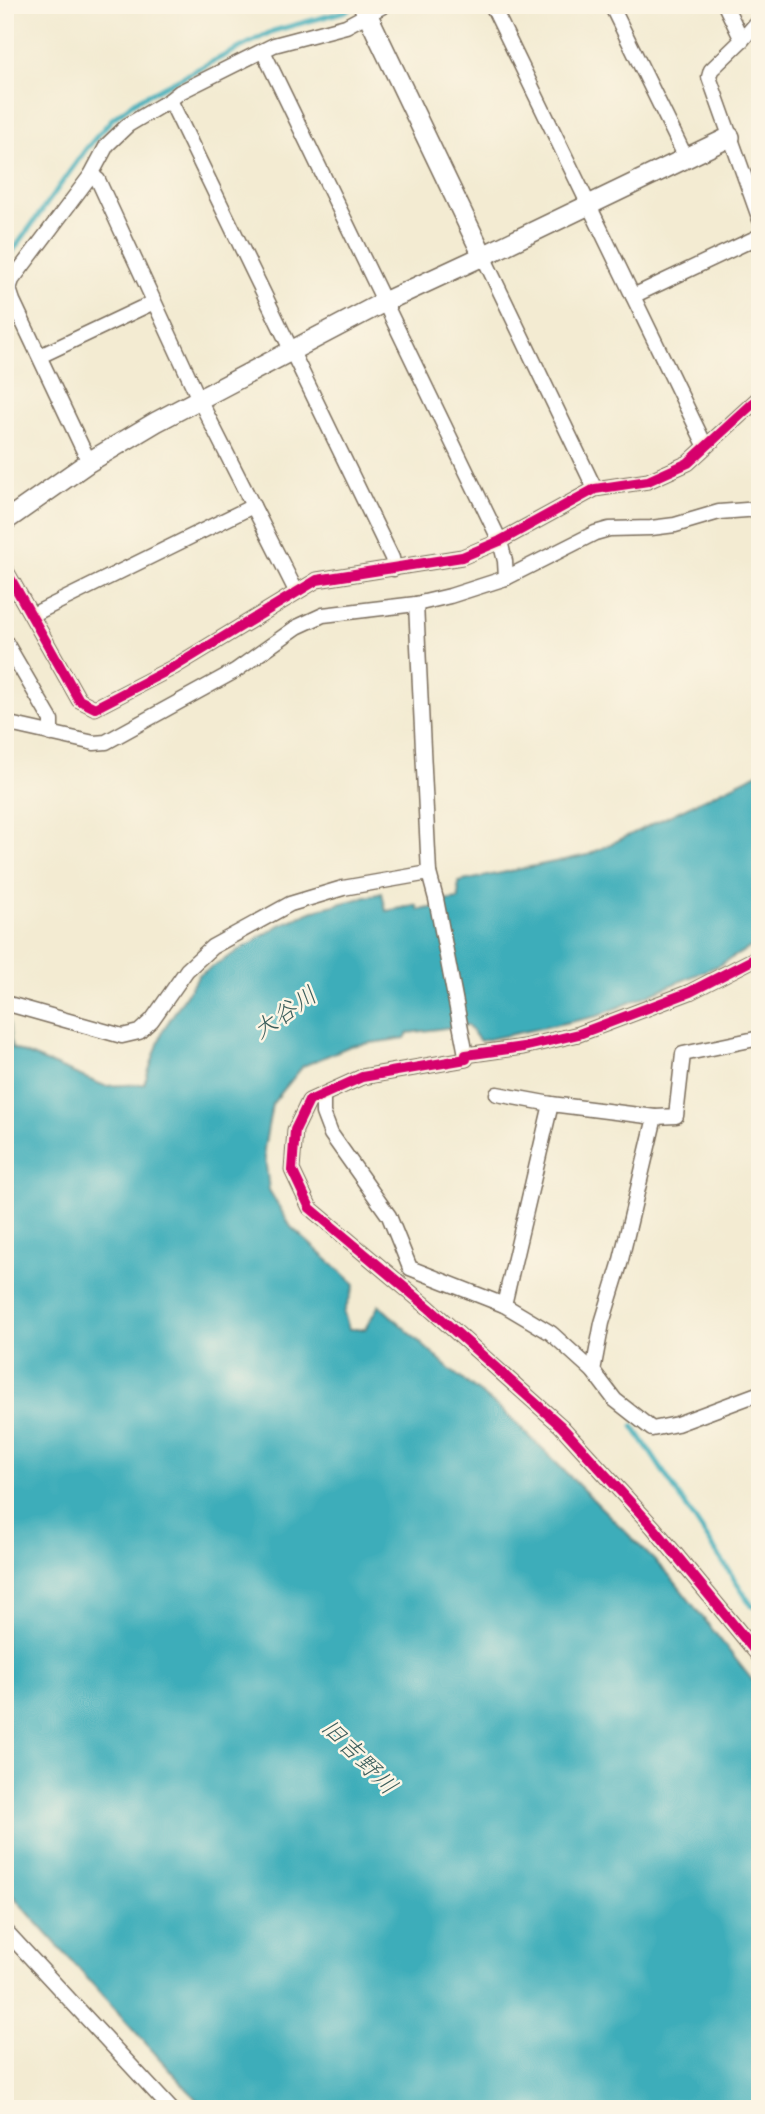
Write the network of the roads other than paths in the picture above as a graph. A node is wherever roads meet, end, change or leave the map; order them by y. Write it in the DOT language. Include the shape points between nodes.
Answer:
graph roads {
  1 [pos="492,5"];
  2 [pos="611,5"];
  3 [pos="725,5"];
  4 [pos="370,8"];
  5 [pos="760,19"];
  6 [pos="743,40"];
  7 [pos="263,51"];
  8 [pos="170,100"];
  9 [pos="730,137"];
  10 [pos="686,158"];
  11 [pos="90,175"];
  12 [pos="589,205"];
  13 [pos="760,220"];
  14 [pos="760,236"];
  15 [pos="483,256"];
  16 [pos="633,296"];
  17 [pos="154,302"];
  18 [pos="384,302"];
  19 [pos="292,349"];
  20 [pos="40,356"];
  21 [pos="760,397"];
  22 [pos="199,399"];
  23 [pos="705,445"];
  24 [pos="89,462"];
  25 [pos="595,489"];
  26 [pos="253,506"];
  27 [pos="760,509"];
  28 [pos="5,521"];
  29 [pos="500,541"];
  30 [pos="5,569"];
  31 [pos="394,569"];
  32 [pos="506,578"];
  33 [pos="296,592"];
  34 [pos="416,604"];
  35 [pos="32,615"];
  36 [pos="5,641"];
  37 [pos="5,723"];
  38 [pos="51,734"];
  39 [pos="429,873"];
  40 [pos="760,956"];
  41 [pos="5,1003"];
  42 [pos="760,1038"];
  43 [pos="465,1049"];
  44 [pos="497,1094"];
  45 [pos="323,1096"];
  46 [pos="551,1104"];
  47 [pos="655,1117"];
  48 [pos="504,1305"];
  49 [pos="593,1371"];
  50 [pos="760,1393"];
  51 [pos="760,1657"];
  52 [pos="5,1930"];
  53 [pos="172,2109"];
  1 -- 12 [label="street"];
  2 -- 10 [label="street"];
  3 -- 6 [label="street"];
  4 -- 7 [label="street" via="346,26"];
  4 -- 15 [label="street"];
  5 -- 6 [label="street"];
  6 -- 9 [label="street" via="711,70 709,78"];
  7 -- 8 [label="street"];
  7 -- 18 [label="street"];
  8 -- 11 [label="street" via="128,125 107,145"];
  8 -- 19 [label="street"];
  9 -- 10 [label="street"];
  9 -- 13 [label="street"];
  10 -- 12 [label="street"];
  11 -- 17 [label="street" via="98,180"];
  11 -- 20 [label="street" via="9,289"];
  12 -- 15 [label="street"];
  12 -- 16 [label="street"];
  14 -- 16 [label="street"];
  15 -- 18 [label="street"];
  15 -- 25 [label="street"];
  16 -- 23 [label="street"];
  17 -- 20 [label="street"];
  17 -- 22 [label="street"];
  18 -- 19 [label="street"];
  18 -- 29 [label="street"];
  19 -- 22 [label="street"];
  19 -- 31 [label="street"];
  20 -- 24 [label="street"];
  21 -- 23 [label="street"];
  22 -- 24 [label="street"];
  22 -- 26 [label="street"];
  23 -- 25 [label="street" via="688,463 648,481"];
  24 -- 28 [label="street"];
  25 -- 29 [label="street"];
  26 -- 33 [label="street"];
  26 -- 35 [label="street"];
  27 -- 32 [label="street" via="719,512 675,525 594,533"];
  29 -- 31 [label="street" via="462,557"];
  29 -- 32 [label="street"];
  30 -- 35 [label="street"];
  31 -- 33 [label="street" via="317,580"];
  32 -- 34 [label="street"];
  33 -- 35 [label="street" via="174,667 95,708 79,700"];
  34 -- 38 [label="street" via="323,615 297,627 235,671 106,741"];
  34 -- 39 [label="street"];
  36 -- 38 [label="street" via="51,720"];
  37 -- 38 [label="street"];
  39 -- 41 [label="street" via="343,888 290,904 212,947 187,970 139,1032 122,1037"];
  39 -- 43 [label="street"];
  40 -- 43 [label="street" via="690,992 579,1034 523,1047"];
  42 -- 47 [label="street" via="683,1054 676,1116"];
  43 -- 45 [label="street" via="466,1059 362,1077"];
  44 -- 46 [label="street"];
  45 -- 48 [label="street" via="331,1134 389,1216 410,1268"];
  45 -- 51 [label="street" via="309,1101 295,1130 292,1170 310,1208 561,1426 653,1527"];
  46 -- 47 [label="street"];
  46 -- 48 [label="street"];
  47 -- 49 [label="street"];
  48 -- 49 [label="street" via="551,1333"];
  49 -- 50 [label="street" via="615,1400 652,1429"];
  52 -- 53 [label="street"];
}
